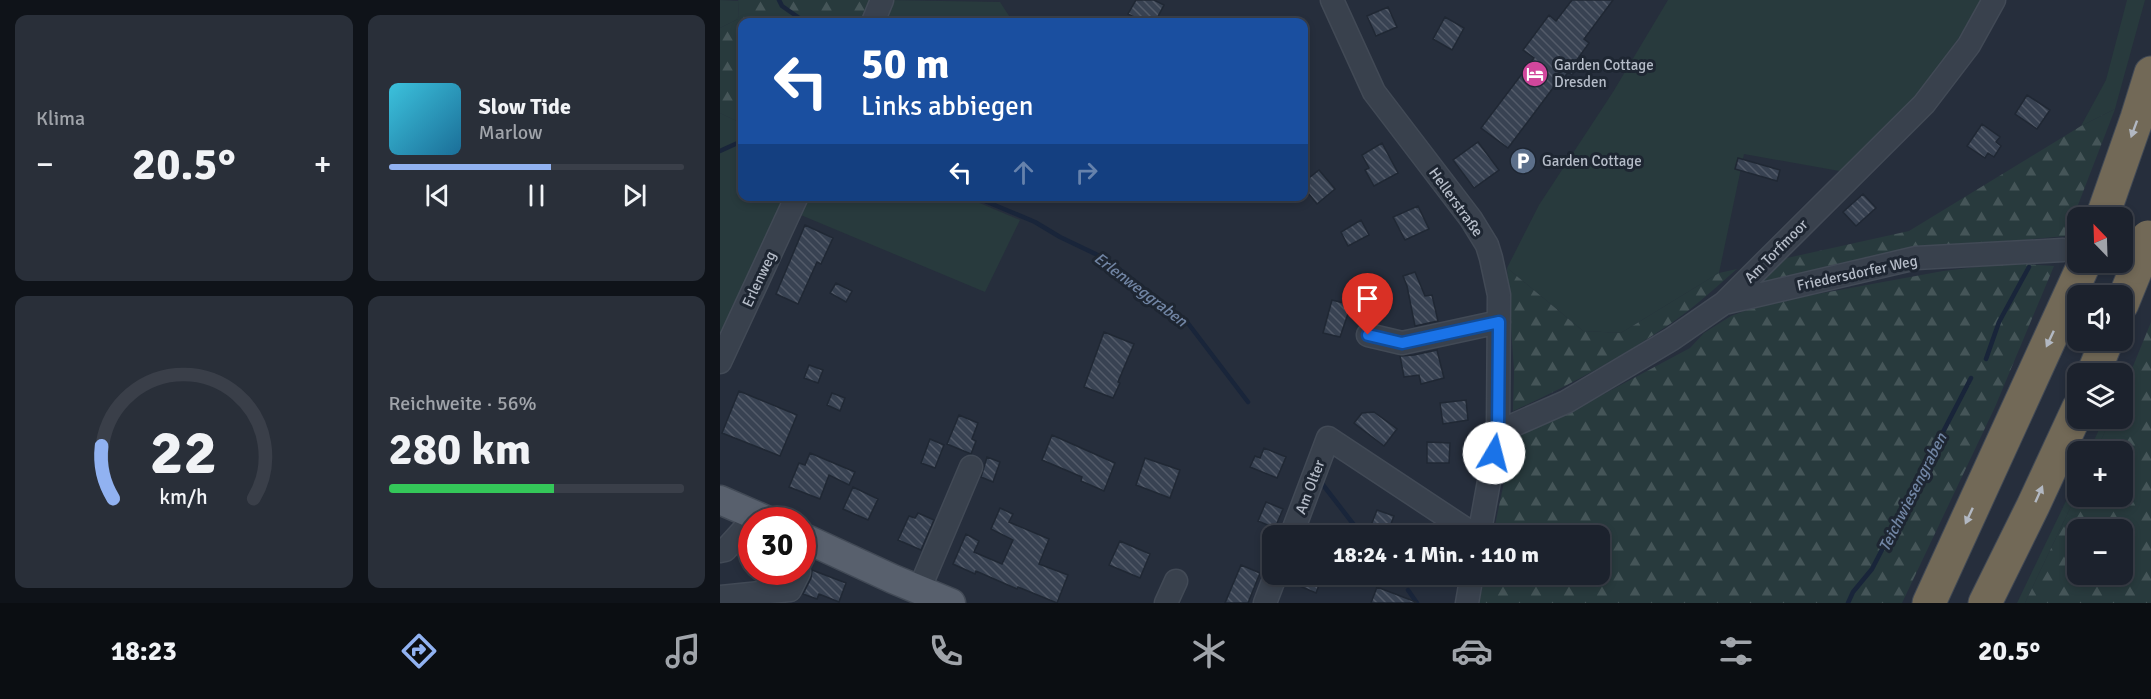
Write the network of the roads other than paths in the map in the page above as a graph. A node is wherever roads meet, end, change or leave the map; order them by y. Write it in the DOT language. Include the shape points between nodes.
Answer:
graph roads {
  1 [pos="882,0"];
  2 [pos="1332,0"];
  3 [pos="1994,0"];
  4 [pos="875,18"];
  5 [pos="2151,73"];
  6 [pos="795,201"];
  7 [pos="2106,207"];
  8 [pos="2150,234"];
  9 [pos="2067,260"];
  10 [pos="2071,273"];
  11 [pos="2130,285"];
  12 [pos="1724,303"];
  13 [pos="1499,322"];
  14 [pos="1368,335"];
  15 [pos="720,362"];
  16 [pos="2069,429"];
  17 [pos="1498,432"];
  18 [pos="1328,438"];
  19 [pos="971,466"];
  20 [pos="720,500"];
  21 [pos="738,508"];
  22 [pos="1295,525"];
  23 [pos="1460,525"];
  24 [pos="1479,525"];
  25 [pos="738,536"];
  26 [pos="720,551"];
  27 [pos="816,551"];
  28 [pos="1176,581"];
  29 [pos="792,585"];
  30 [pos="1272,585"];
  31 [pos="1470,585"];
  32 [pos="919,590"];
  33 [pos="720,597"];
  34 [pos="951,603"];
  35 [pos="1166,603"];
  36 [pos="1265,603"];
  37 [pos="1467,603"];
  38 [pos="1929,603"];
  39 [pos="1985,603"];
  1 -- 4 [label="street"];
  2 -- 13 [label="street, Hellerstraße" via="1374,92 1488,245 1499,295"];
  3 -- 12 [label="street, Am Torfmoor" via="1969,45 1924,104"];
  5 -- 7 [label="highway, one-way"];
  6 -- 15 [label="street, Erlenweg"];
  8 -- 11 [label="highway, bridge"];
  9 -- 12 [label="street, Friedersdorfer Weg" via="1916,258"];
  10 -- 38 [label="highway, one-way"];
  12 -- 17 [label="street, Am Torfmoor" via="1566,402"];
  13 -- 14 [label="street" via="1402,343"];
  13 -- 17 [label="street, Hellerstraße"];
  39 -- 16 [label="highway, one-way"];
  17 -- 24 [label="street, Hellerstraße"];
  18 -- 22 [label="street, Am Olter"];
  18 -- 23 [label="street, Hellerstraße"];
  19 -- 32 [label="street"];
  20 -- 21 [label="main road"];
  25 -- 26 [label="street"];
  27 -- 32 [label="main road"];
  28 -- 35 [label="street"];
  29 -- 33 [label="street" via="790,590"];
  30 -- 36 [label="street"];
  31 -- 37 [label="street"];
  32 -- 34 [label="main road"];
}
